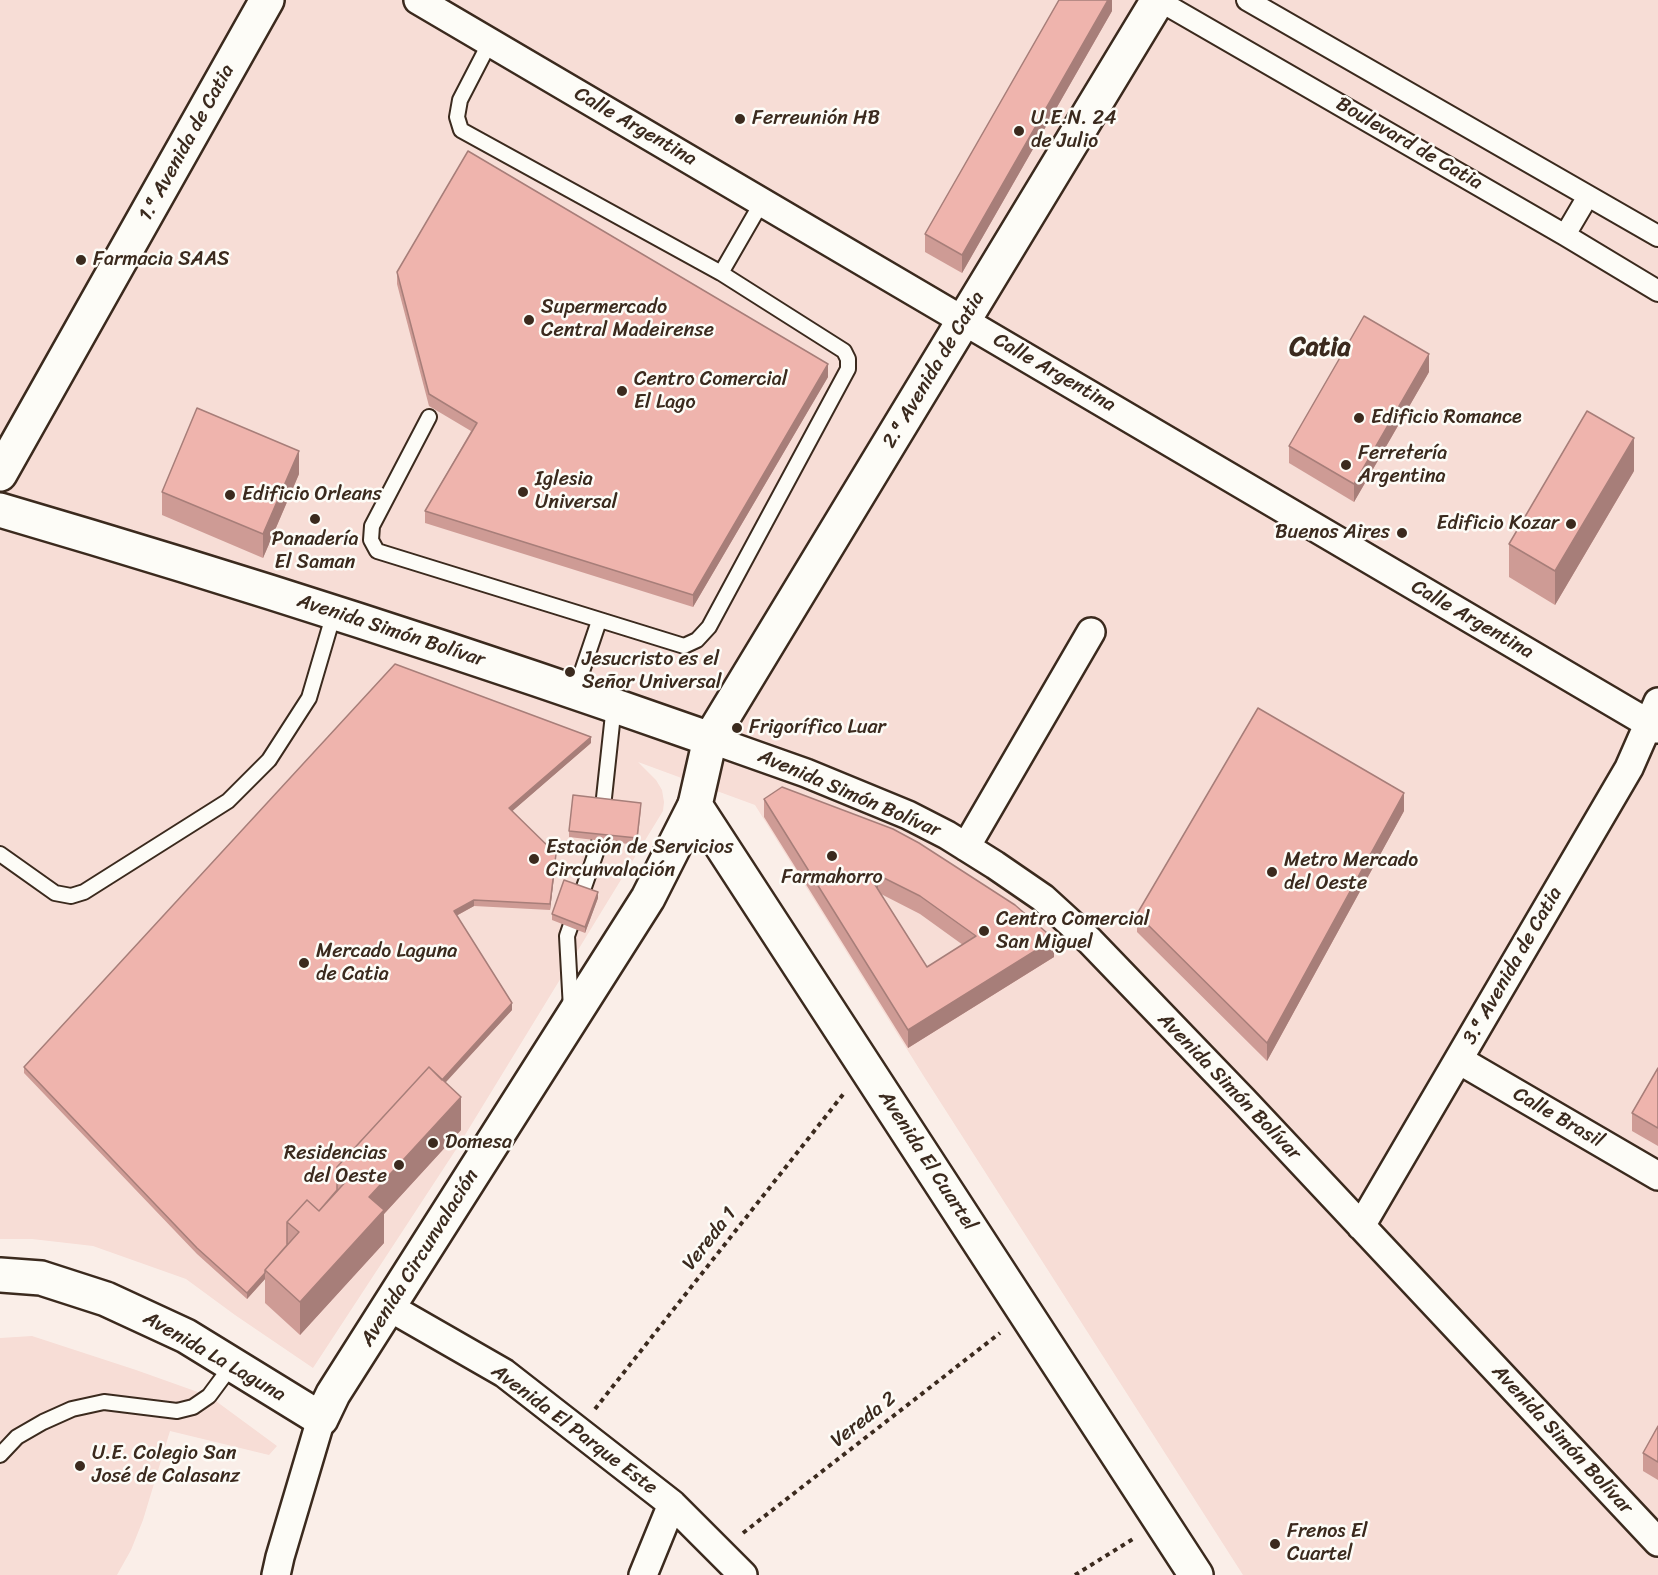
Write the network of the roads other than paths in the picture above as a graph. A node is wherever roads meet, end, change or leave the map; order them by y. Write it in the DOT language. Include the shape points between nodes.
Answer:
graph roads {
  1 [pos="267,0"];
  2 [pos="418,0"];
  3 [pos="1158,0"];
  4 [pos="1247,0"];
  5 [pos="490,42"];
  6 [pos="1588,196"];
  7 [pos="762,202"];
  8 [pos="1565,235"];
  9 [pos="1658,236"];
  10 [pos="721,273"];
  11 [pos="1658,291"];
  12 [pos="964,321"];
  13 [pos="429,417"];
  14 [pos="0,474"];
  15 [pos="0,510"];
  16 [pos="334,612"];
  17 [pos="599,621"];
  18 [pos="1091,632"];
  19 [pos="575,692"];
  20 [pos="614,705"];
  21 [pos="1655,718"];
  22 [pos="710,739"];
  23 [pos="695,805"];
  24 [pos="966,847"];
  25 [pos="0,854"];
  26 [pos="572,1019"];
  27 [pos="1458,1059"];
  28 [pos="1658,1176"];
  29 [pos="1361,1226"];
  30 [pos="0,1275"];
  31 [pos="389,1307"];
  32 [pos="232,1365"];
  33 [pos="321,1419"];
  34 [pos="0,1455"];
  35 [pos="672,1504"];
  36 [pos="1658,1542"];
  37 [pos="276,1575"];
  38 [pos="643,1575"];
  39 [pos="743,1575"];
  40 [pos="1196,1575"];
  1 -- 14 [label="main road, 1.ª Avenida de Catia"];
  2 -- 5 [label="street, Calle Argentina"];
  3 -- 8 [label="street, Boulevard de Catia"];
  3 -- 12 [label="main road, 2.ª Avenida de Catia"];
  4 -- 6 [label="street"];
  5 -- 7 [label="street, Calle Argentina"];
  5 -- 10 [label="lane" via="460,100 457,117 461,130"];
  6 -- 8 [label="street"];
  6 -- 9 [label="street"];
  7 -- 10 [label="lane"];
  7 -- 12 [label="street, Calle Argentina"];
  8 -- 11 [label="street, Boulevard de Catia"];
  10 -- 17 [label="lane" via="844,351 849,359 848,369 710,627 698,640 684,646"];
  12 -- 21 [label="street, Calle Argentina"];
  12 -- 22 [label="main road, 2.ª Avenida de Catia"];
  13 -- 17 [label="lane" via="372,526 371,540 377,551"];
  15 -- 16 [label="main road, Avenida Simón Bolívar"];
  16 -- 19 [label="main road, Avenida Simón Bolívar"];
  16 -- 25 [label="lane" via="309,698 268,760 228,801 84,892 71,896 54,893"];
  17 -- 19 [label="lane"];
  18 -- 24 [label="street"];
  19 -- 20 [label="main road, Avenida Simón Bolívar"];
  20 -- 22 [label="main road, Avenida Simón Bolívar"];
  20 -- 26 [label="lane" via="599,844 567,936"];
  21 -- 27 [label="street, 3.ª Avenida de Catia"];
  22 -- 23 [label="main road"];
  22 -- 24 [label="street, Avenida Simón Bolívar" via="908,815"];
  23 -- 26 [label="main road, Avenida Circunvalación" via="648,898"];
  23 -- 40 [label="main road, Avenida El Cuartel"];
  24 -- 29 [label="street, Avenida Simón Bolívar" via="1043,898 1090,941"];
  26 -- 31 [label="main road, Avenida Circunvalación"];
  27 -- 28 [label="street, Calle Brasil"];
  27 -- 29 [label="street, 3.ª Avenida de Catia"];
  29 -- 36 [label="street, Avenida Simón Bolívar"];
  30 -- 32 [label="main road, Avenida La Laguna" via="41,1278 106,1299 186,1336"];
  31 -- 33 [label="main road, Avenida Circunvalación"];
  31 -- 35 [label="street, Avenida El Parque Este" via="504,1373"];
  32 -- 33 [label="main road, Avenida La Laguna"];
  32 -- 34 [label="lane" via="209,1396 193,1407 177,1411 104,1402 72,1409 16,1437"];
  33 -- 37 [label="street, Avenida Circunvalación"];
  35 -- 38 [label="street"];
  35 -- 39 [label="street, Avenida El Parque Este"];
}
